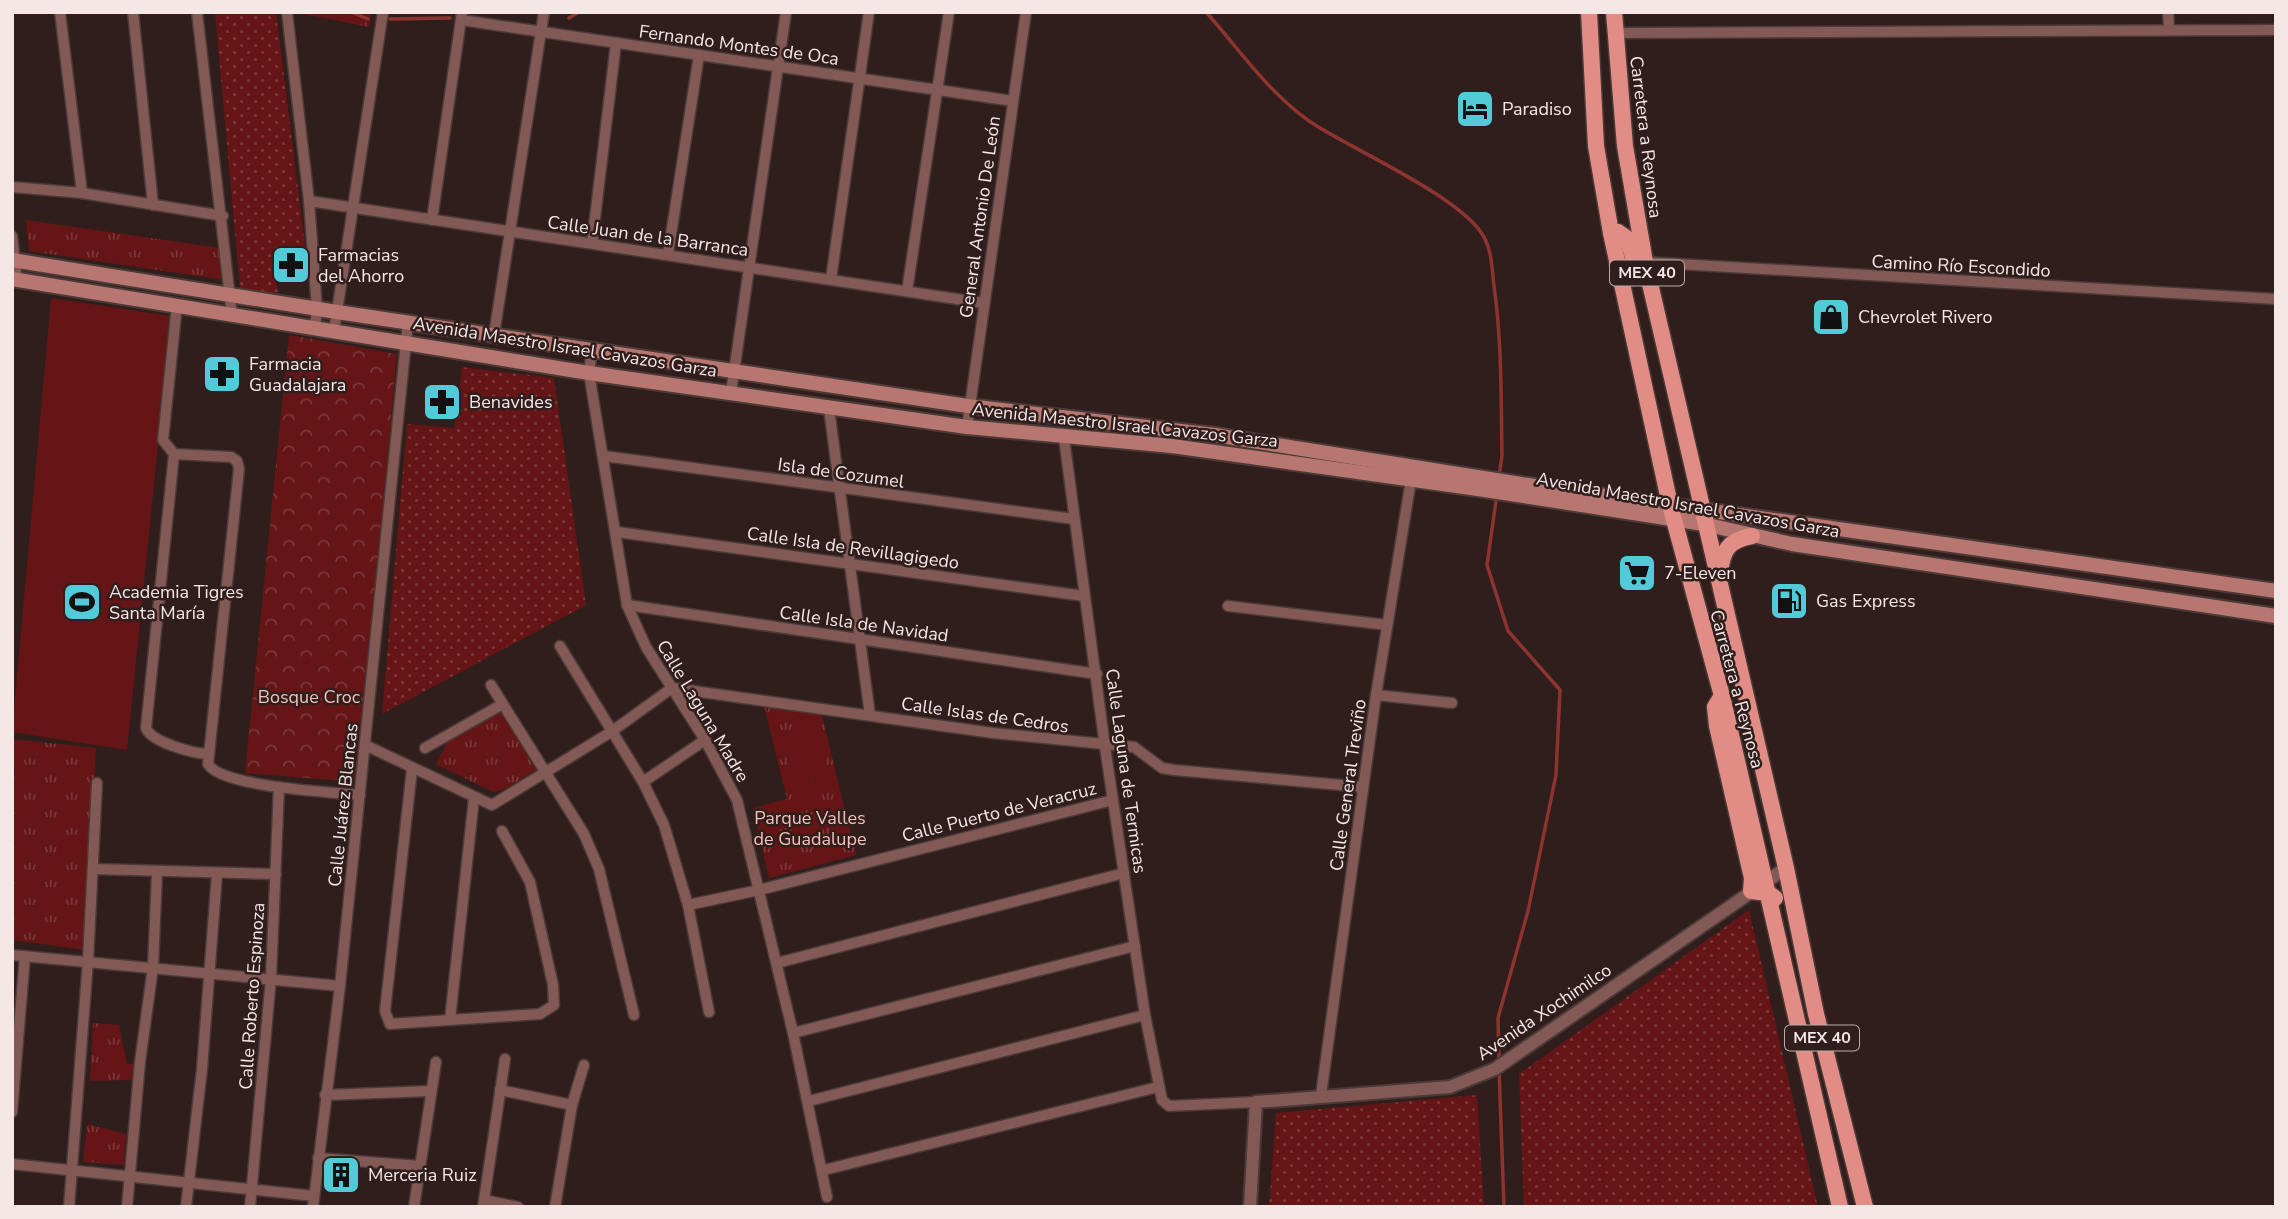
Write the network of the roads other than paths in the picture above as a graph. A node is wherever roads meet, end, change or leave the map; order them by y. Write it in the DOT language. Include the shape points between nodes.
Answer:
graph roads {
  1 [pos="60,12"];
  2 [pos="133,12"];
  3 [pos="197,12"];
  4 [pos="287,12"];
  5 [pos="383,12"];
  6 [pos="544,12"];
  7 [pos="786,12"];
  8 [pos="869,12"];
  9 [pos="950,12"];
  10 [pos="1026,12"];
  11 [pos="1589,12"];
  12 [pos="1614,12"];
  13 [pos="2168,12"];
  14 [pos="462,16"];
  15 [pos="2169,30"];
  16 [pos="2276,30"];
  17 [pos="541,31"];
  18 [pos="1614,33"];
  19 [pos="616,43"];
  20 [pos="699,55"];
  21 [pos="778,66"];
  22 [pos="859,79"];
  23 [pos="938,90"];
  24 [pos="1013,101"];
  25 [pos="12,187"];
  26 [pos="82,192"];
  27 [pos="309,201"];
  28 [pos="153,205"];
  29 [pos="354,207"];
  30 [pos="222,216"];
  31 [pos="432,220"];
  32 [pos="510,232"];
  33 [pos="1611,233"];
  34 [pos="12,236"];
  35 [pos="592,243"];
  36 [pos="668,254"];
  37 [pos="14,260"];
  38 [pos="1644,262"];
  39 [pos="749,266"];
  40 [pos="15,279"];
  41 [pos="831,279"];
  42 [pos="907,291"];
  43 [pos="231,294"];
  44 [pos="2276,299"];
  45 [pos="983,303"];
  46 [pos="177,305"];
  47 [pos="317,309"];
  48 [pos="337,312"];
  49 [pos="232,314"];
  50 [pos="408,323"];
  51 [pos="315,328"];
  52 [pos="334,331"];
  53 [pos="494,335"];
  54 [pos="407,342"];
  55 [pos="592,349"];
  56 [pos="732,371"];
  57 [pos="589,373"];
  58 [pos="731,393"];
  59 [pos="968,406"];
  60 [pos="830,409"];
  61 [pos="967,427"];
  62 [pos="1064,438"];
  63 [pos="1686,448"];
  64 [pos="174,454"];
  65 [pos="604,456"];
  66 [pos="1411,480"];
  67 [pos="1480,483"];
  68 [pos="841,489"];
  69 [pos="1672,512"];
  70 [pos="1702,516"];
  71 [pos="1074,519"];
  72 [pos="617,532"];
  73 [pos="1752,536"];
  74 [pos="851,562"];
  75 [pos="1719,580"];
  76 [pos="2276,591"];
  77 [pos="1084,596"];
  78 [pos="627,605"];
  79 [pos="1228,606"];
  80 [pos="2276,616"];
  81 [pos="1387,625"];
  82 [pos="859,639"];
  83 [pos="560,646"];
  84 [pos="1097,674"];
  85 [pos="491,685"];
  86 [pos="672,688"];
  87 [pos="1376,695"];
  88 [pos="1452,703"];
  89 [pos="501,705"];
  90 [pos="870,715"];
  91 [pos="611,732"];
  92 [pos="705,740"];
  93 [pos="365,745"];
  94 [pos="1105,747"];
  95 [pos="425,748"];
  96 [pos="207,754"];
  97 [pos="412,768"];
  98 [pos="545,774"];
  99 [pos="643,782"];
  100 [pos="97,783"];
  101 [pos="279,787"];
  102 [pos="1363,787"];
  103 [pos="360,795"];
  104 [pos="474,798"];
  105 [pos="1113,800"];
  106 [pos="502,831"];
  107 [pos="1786,868"];
  108 [pos="94,869"];
  109 [pos="157,873"];
  110 [pos="1124,873"];
  111 [pos="218,874"];
  112 [pos="276,874"];
  113 [pos="1762,888"];
  114 [pos="759,890"];
  115 [pos="688,905"];
  116 [pos="1135,946"];
  117 [pos="12,955"];
  118 [pos="25,956"];
  119 [pos="89,961"];
  120 [pos="777,963"];
  121 [pos="153,967"];
  122 [pos="210,974"];
  123 [pos="271,978"];
  124 [pos="340,986"];
  125 [pos="709,1012"];
  126 [pos="1816,1014"];
  127 [pos="634,1015"];
  128 [pos="1145,1015"];
  129 [pos="450,1020"];
  130 [pos="793,1033"];
  131 [pos="505,1059"];
  132 [pos="436,1062"];
  133 [pos="584,1065"];
  134 [pos="1158,1087"];
  135 [pos="499,1090"];
  136 [pos="431,1091"];
  137 [pos="326,1095"];
  138 [pos="1321,1095"];
  139 [pos="809,1101"];
  140 [pos="1256,1102"];
  141 [pos="572,1105"];
  142 [pos="1166,1106"];
  143 [pos="12,1112"];
  144 [pos="318,1158"];
  145 [pos="12,1164"];
  146 [pos="420,1166"];
  147 [pos="824,1170"];
  148 [pos="70,1171"];
  149 [pos="131,1175"];
  150 [pos="189,1182"];
  151 [pos="252,1189"];
  152 [pos="827,1197"];
  153 [pos="313,1201"];
  154 [pos="483,1203"];
  155 [pos="69,1207"];
  156 [pos="127,1207"];
  157 [pos="186,1207"];
  158 [pos="250,1207"];
  159 [pos="414,1207"];
  160 [pos="518,1207"];
  161 [pos="555,1207"];
  162 [pos="1250,1207"];
  163 [pos="1840,1207"];
  164 [pos="1865,1207"];
  1 -- 26 [label="street"];
  2 -- 28 [label="street"];
  3 -- 30 [label="street"];
  4 -- 27 [label="street"];
  5 -- 29 [label="street"];
  6 -- 17 [label="street"];
  7 -- 21 [label="street"];
  8 -- 22 [label="street"];
  9 -- 23 [label="street"];
  10 -- 24 [label="street, General Antonio De León"];
  11 -- 33 [label="main road, Carretera a Reynosa / MEX 40" via="1596,146"];
  12 -- 18 [label="main road, Carretera a Reynosa / MEX 40"];
  13 -- 15 [label="street"];
  14 -- 17 [label="street, Fernando Montes de Oca"];
  14 -- 31 [label="street"];
  15 -- 16 [label="street"];
  15 -- 18 [label="street"];
  17 -- 19 [label="street, Fernando Montes de Oca"];
  17 -- 32 [label="street"];
  18 -- 38 [label="main road, Carretera a Reynosa / MEX 40" via="1625,146"];
  19 -- 20 [label="street, Fernando Montes de Oca"];
  19 -- 35 [label="street"];
  20 -- 21 [label="street, Fernando Montes de Oca"];
  20 -- 36 [label="street"];
  21 -- 22 [label="street, Fernando Montes de Oca"];
  21 -- 39 [label="street"];
  22 -- 23 [label="street, Fernando Montes de Oca"];
  22 -- 41 [label="street"];
  23 -- 24 [label="street, Fernando Montes de Oca"];
  23 -- 42 [label="street"];
  24 -- 45 [label="street, General Antonio De León"];
  25 -- 26 [label="street"];
  26 -- 28 [label="street"];
  27 -- 29 [label="street, Calle Juan de la Barranca"];
  27 -- 47 [label="street"];
  28 -- 30 [label="street"];
  29 -- 31 [label="street, Calle Juan de la Barranca"];
  29 -- 48 [label="street"];
  30 -- 43 [label="street"];
  31 -- 32 [label="street, Calle Juan de la Barranca"];
  32 -- 35 [label="street, Calle Juan de la Barranca"];
  32 -- 53 [label="street"];
  33 -- 63 [label="main road" via="1624,235 1630,245 1673,422"];
  33 -- 69 [label="main road, Carretera a Reynosa / MEX 40"];
  34 -- 37 [label="street"];
  35 -- 36 [label="street, Calle Juan de la Barranca"];
  36 -- 39 [label="street, Calle Juan de la Barranca"];
  37 -- 40 [label="street"];
  37 -- 43 [label="main road, Avenida Maestro Israel Cavazos Garza"];
  38 -- 44 [label="street, Camino Río Escondido"];
  38 -- 63 [label="main road, Carretera a Reynosa / MEX 40"];
  39 -- 41 [label="street, Calle Juan de la Barranca"];
  39 -- 56 [label="street"];
  40 -- 46 [label="main road, Avenida Maestro Israel Cavazos Garza"];
  41 -- 42 [label="street, Calle Juan de la Barranca"];
  42 -- 45 [label="street, Calle Juan de la Barranca"];
  43 -- 47 [label="main road, Avenida Maestro Israel Cavazos Garza"];
  43 -- 49 [label="street"];
  45 -- 59 [label="street, General Antonio De León"];
  46 -- 49 [label="main road, Avenida Maestro Israel Cavazos Garza"];
  46 -- 64 [label="street" via="163,428 165,445"];
  47 -- 48 [label="main road, Avenida Maestro Israel Cavazos Garza"];
  47 -- 51 [label="street"];
  48 -- 50 [label="main road, Avenida Maestro Israel Cavazos Garza"];
  48 -- 52 [label="street"];
  49 -- 51 [label="main road, Avenida Maestro Israel Cavazos Garza"];
  50 -- 53 [label="main road, Avenida Maestro Israel Cavazos Garza"];
  50 -- 54 [label="street, Calle Juárez Blancas"];
  51 -- 52 [label="main road, Avenida Maestro Israel Cavazos Garza"];
  52 -- 54 [label="main road, Avenida Maestro Israel Cavazos Garza"];
  53 -- 55 [label="main road, Avenida Maestro Israel Cavazos Garza"];
  54 -- 57 [label="main road, Avenida Maestro Israel Cavazos Garza"];
  54 -- 93 [label="street, Calle Juárez Blancas"];
  55 -- 56 [label="main road, Avenida Maestro Israel Cavazos Garza"];
  55 -- 57 [label="street, Calle Laguna Madre"];
  56 -- 58 [label="street"];
  56 -- 59 [label="main road, Avenida Maestro Israel Cavazos Garza"];
  57 -- 58 [label="main road, Avenida Maestro Israel Cavazos Garza"];
  57 -- 65 [label="street, Calle Laguna Madre"];
  58 -- 60 [label="main road, Avenida Maestro Israel Cavazos Garza"];
  59 -- 61 [label="street, General Antonio De León"];
  59 -- 67 [label="main road, Avenida Maestro Israel Cavazos Garza" via="1215,435"];
  60 -- 61 [label="main road, Avenida Maestro Israel Cavazos Garza"];
  60 -- 68 [label="street"];
  61 -- 62 [label="main road, Avenida Maestro Israel Cavazos Garza"];
  62 -- 66 [label="main road, Avenida Maestro Israel Cavazos Garza" via="1172,446"];
  62 -- 71 [label="street, Calle Laguna de Termicas"];
  63 -- 70 [label="main road, Carretera a Reynosa / MEX 40"];
  64 -- 96 [label="street" via="146,728 150,736 184,751"];
  64 -- 96 [label="street" via="231,457 239,469"];
  65 -- 68 [label="street, Isla de Cozumel"];
  65 -- 72 [label="street, Calle Laguna Madre"];
  66 -- 67 [label="main road, Avenida Maestro Israel Cavazos Garza"];
  66 -- 81 [label="street, Calle General Treviño"];
  67 -- 69 [label="main road, Avenida Maestro Israel Cavazos Garza"];
  68 -- 71 [label="street, Isla de Cozumel"];
  68 -- 74 [label="street"];
  69 -- 70 [label="main road, Avenida Maestro Israel Cavazos Garza"];
  69 -- 113 [label="main road, Carretera a Reynosa / MEX 40" via="1722,696 1716,716 1752,878"];
  70 -- 73 [label="main road, Avenida Maestro Israel Cavazos Garza"];
  70 -- 75 [label="main road, Carretera a Reynosa / MEX 40"];
  70 -- 76 [label="main road, Avenida Maestro Israel Cavazos Garza"];
  71 -- 77 [label="street, Calle Laguna de Termicas"];
  72 -- 74 [label="street, Calle Isla de Revillagigedo"];
  72 -- 78 [label="street, Calle Laguna Madre"];
  73 -- 75 [label="main road" via="1737,538 1726,547"];
  73 -- 80 [label="main road, Avenida Maestro Israel Cavazos Garza"];
  74 -- 77 [label="street, Calle Isla de Revillagigedo"];
  74 -- 82 [label="street"];
  75 -- 107 [label="main road, Carretera a Reynosa / MEX 40"];
  77 -- 84 [label="street, Calle Laguna de Termicas"];
  78 -- 82 [label="street, Calle Isla de Navidad"];
  78 -- 86 [label="street, Calle Laguna Madre"];
  79 -- 81 [label="street"];
  81 -- 87 [label="street, Calle General Treviño"];
  82 -- 84 [label="street, Calle Isla de Navidad"];
  82 -- 90 [label="street"];
  83 -- 91 [label="street"];
  84 -- 94 [label="street, Calle Laguna de Termicas"];
  85 -- 89 [label="street"];
  86 -- 90 [label="street, Calle Islas de Cedros"];
  86 -- 91 [label="street"];
  86 -- 92 [label="street, Calle Laguna Madre"];
  87 -- 88 [label="street"];
  87 -- 102 [label="street, Calle General Treviño"];
  89 -- 95 [label="street"];
  89 -- 98 [label="street"];
  90 -- 94 [label="street, Calle Islas de Cedros"];
  91 -- 98 [label="street"];
  91 -- 99 [label="street"];
  92 -- 99 [label="street"];
  92 -- 114 [label="street, Calle Laguna Madre" via="737,800"];
  93 -- 97 [label="street"];
  93 -- 103 [label="street, Calle Juárez Blancas"];
  94 -- 102 [label="street, Calle Islas de Cedros" via="1141,750 1162,768 1174,770"];
  94 -- 105 [label="street, Calle Laguna de Termicas"];
  96 -- 101 [label="street" via="217,775"];
  97 -- 104 [label="street"];
  97 -- 129 [label="street" via="385,1011 390,1024 398,1026"];
  98 -- 104 [label="street" via="498,804"];
  98 -- 127 [label="street" via="584,834 599,869"];
  99 -- 115 [label="street" via="664,825"];
  100 -- 108 [label="street"];
  101 -- 103 [label="street"];
  101 -- 112 [label="street, Calle Roberto Espinoza"];
  102 -- 138 [label="street, Calle General Treviño"];
  103 -- 124 [label="street, Calle Juárez Blancas"];
  104 -- 129 [label="street"];
  105 -- 110 [label="street, Calle Laguna de Termicas"];
  105 -- 114 [label="street, Calle Puerto de Veracruz"];
  106 -- 129 [label="street" via="530,882 555,998 549,1010 540,1013"];
  107 -- 113 [label="street, Avenida Xochimilco"];
  107 -- 126 [label="main road, Carretera a Reynosa / MEX 40"];
  108 -- 109 [label="street"];
  108 -- 119 [label="street"];
  109 -- 111 [label="street"];
  109 -- 121 [label="street"];
  110 -- 116 [label="street, Calle Laguna de Termicas"];
  110 -- 120 [label="street"];
  111 -- 112 [label="street"];
  111 -- 122 [label="street"];
  112 -- 123 [label="street, Calle Roberto Espinoza"];
  113 -- 126 [label="main road" via="1779,908 1804,999"];
  113 -- 138 [label="street, Avenida Xochimilco" via="1475,1079 1450,1087"];
  113 -- 163 [label="main road, MEX 40"];
  114 -- 115 [label="street, Calle Puerto de Veracruz"];
  114 -- 120 [label="street, Calle Laguna Madre"];
  115 -- 125 [label="street"];
  116 -- 128 [label="street, Calle Laguna de Termicas"];
  116 -- 130 [label="street"];
  117 -- 118 [label="street"];
  118 -- 119 [label="street"];
  118 -- 143 [label="street"];
  119 -- 121 [label="street"];
  119 -- 148 [label="street"];
  120 -- 130 [label="street, Calle Laguna Madre"];
  121 -- 122 [label="street"];
  121 -- 149 [label="street"];
  122 -- 123 [label="street"];
  122 -- 150 [label="street"];
  123 -- 124 [label="street"];
  123 -- 151 [label="street, Calle Roberto Espinoza"];
  124 -- 137 [label="street, Calle Juárez Blancas"];
  126 -- 164 [label="main road, Carretera a Reynosa / MEX 40"];
  128 -- 134 [label="street, Calle Laguna de Termicas"];
  128 -- 139 [label="street"];
  130 -- 139 [label="street, Calle Laguna Madre"];
  131 -- 135 [label="street"];
  132 -- 136 [label="street"];
  133 -- 141 [label="street"];
  134 -- 142 [label="street, Calle Laguna de Termicas"];
  134 -- 147 [label="street"];
  135 -- 141 [label="street"];
  135 -- 154 [label="street"];
  136 -- 137 [label="street"];
  136 -- 146 [label="street"];
  137 -- 144 [label="street, Calle Juárez Blancas"];
  138 -- 140 [label="street, Avenida Xochimilco"];
  139 -- 147 [label="street, Calle Laguna Madre"];
  140 -- 142 [label="street, Avenida Xochimilco"];
  140 -- 162 [label="street"];
  141 -- 161 [label="street"];
  144 -- 146 [label="street"];
  144 -- 153 [label="street, Calle Juárez Blancas"];
  145 -- 148 [label="street"];
  146 -- 159 [label="street"];
  147 -- 152 [label="street, Calle Laguna Madre"];
  148 -- 149 [label="street"];
  148 -- 155 [label="street"];
  149 -- 150 [label="street"];
  149 -- 156 [label="street"];
  150 -- 151 [label="street"];
  150 -- 157 [label="street"];
  151 -- 153 [label="street"];
  151 -- 158 [label="street, Calle Roberto Espinoza"];
  154 -- 160 [label="street"];
}
